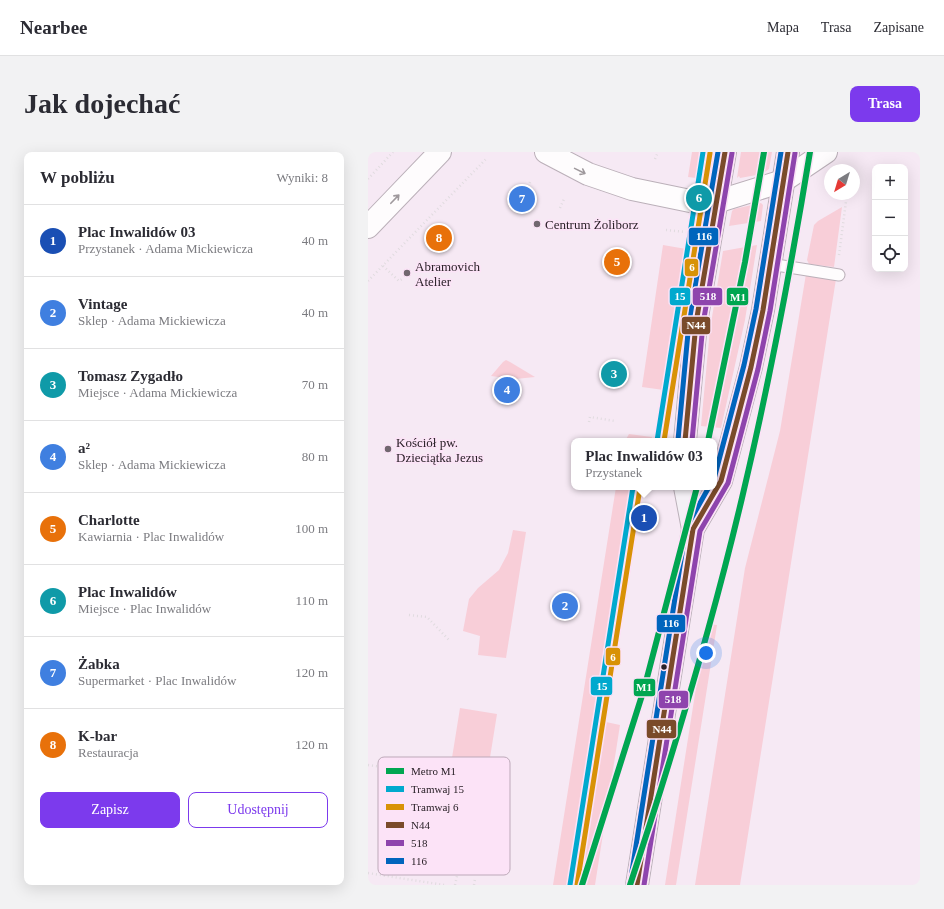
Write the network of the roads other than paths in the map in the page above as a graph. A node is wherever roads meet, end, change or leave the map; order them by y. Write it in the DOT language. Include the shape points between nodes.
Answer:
graph roads {
  1 [pos="440,152"];
  2 [pos="546,152"];
  3 [pos="725,152"];
  4 [pos="788,152"];
  5 [pos="826,152"];
  6 [pos="783,181"];
  7 [pos="716,202"];
  8 [pos="368,227"];
  9 [pos="770,264"];
  10 [pos="837,275"];
  11 [pos="685,438"];
  12 [pos="717,488"];
  13 [pos="686,490"];
  14 [pos="716,490"];
  15 [pos="693,529"];
  16 [pos="637,885"];
  8 -- 1 [label="street, one-way"];
  2 -- 7 [label="street, one-way" via="588,174 632,189 695,202"];
  3 -- 7 [label="main road"];
  4 -- 6 [label="main road"];
  5 -- 6 [label="street"];
  6 -- 7 [label="street"];
  6 -- 9 [label="main road"];
  7 -- 11 [label="main road" via="694,342"];
  9 -- 10 [label="lane"];
  9 -- 12 [label="main road" via="756,347 721,481"];
  13 -- 15 [label="main road"];
  14 -- 15 [label="main road"];
  15 -- 16 [label="main road"];
}
